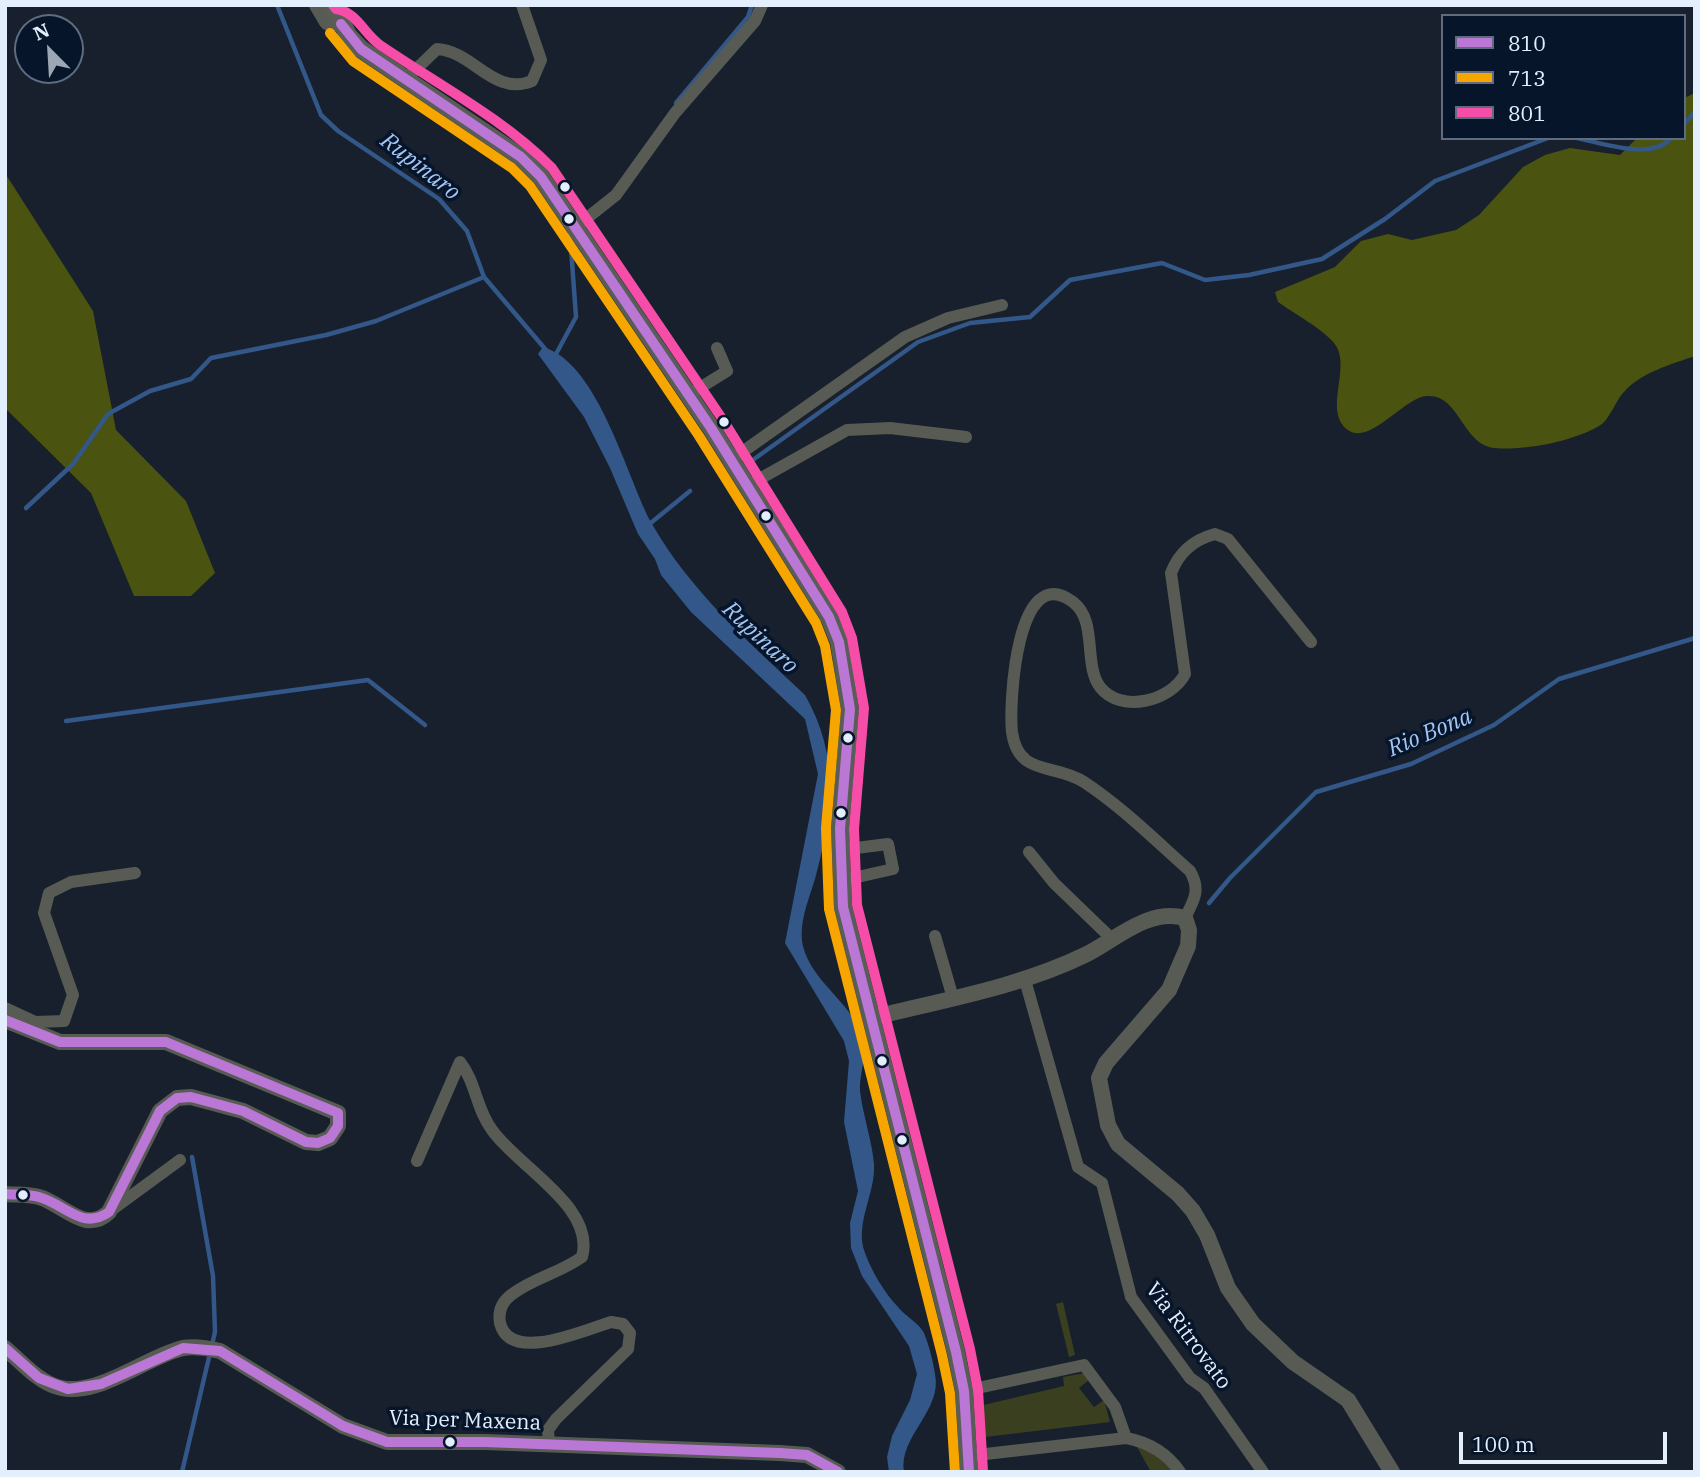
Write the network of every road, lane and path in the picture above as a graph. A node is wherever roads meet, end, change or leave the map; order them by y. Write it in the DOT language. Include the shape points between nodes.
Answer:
graph roads {
  1 [pos="317,5"];
  2 [pos="333,5"];
  3 [pos="522,5"];
  4 [pos="762,5"];
  5 [pos="770,5"];
  6 [pos="755,21"];
  7 [pos="341,24"];
  8 [pos="406,79"];
  9 [pos="577,226"];
  10 [pos="1002,305"];
  11 [pos="717,348"];
  12 [pos="690,394"];
  13 [pos="966,437"];
  14 [pos="731,460"];
  15 [pos="747,486"];
  16 [pos="1311,642"];
  17 [pos="840,850"];
  18 [pos="1029,852"];
  19 [pos="135,873"];
  20 [pos="840,881"];
  21 [pos="1185,918"];
  22 [pos="935,936"];
  23 [pos="1112,939"];
  24 [pos="1025,979"];
  25 [pos="953,998"];
  26 [pos="5,1008"];
  27 [pos="871,1018"];
  28 [pos="5,1020"];
  29 [pos="180,1160"];
  30 [pos="417,1161"];
  31 [pos="5,1194"];
  32 [pos="109,1212"];
  33 [pos="5,1348"];
  34 [pos="964,1391"];
  35 [pos="1126,1438"];
  36 [pos="549,1444"];
  37 [pos="969,1464"];
  38 [pos="828,1469"];
  39 [pos="1180,1472"];
  40 [pos="1263,1472"];
  41 [pos="1392,1472"];
  1 -- 7 [label="street" via="327,22"];
  2 -- 7 [label="main road"];
  3 -- 8 [label="street" via="541,60 532,81 522,86 503,83 437,48"];
  4 -- 6 [label="street"];
  5 -- 6 [label="street"];
  6 -- 9 [label="street" via="675,113 616,195"];
  7 -- 8 [label="main road" via="361,48"];
  8 -- 9 [label="main road" via="521,157"];
  9 -- 12 [label="main road"];
  10 -- 14 [label="street" via="948,318 905,337"];
  11 -- 12 [label="street" via="727,371"];
  12 -- 14 [label="main road"];
  13 -- 15 [label="street" via="890,428 847,430"];
  14 -- 15 [label="main road"];
  15 -- 17 [label="main road" via="829,617 839,642 850,709"];
  16 -- 21 [label="street" via="1228,539 1215,534 1190,545 1171,573 1185,674 1178,687 1164,694 1125,702 1110,698 1098,684 1082,613 1061,596 1046,596 1032,606 1022,626 1014,746 1030,764 1083,780 1190,871 1197,894"];
  17 -- 20 [label="main road"];
  17 -- 20 [label="street" via="888,844 893,869"];
  18 -- 23 [label="street"];
  19 -- 26 [label="street" via="71,883 49,892 44,913 73,995 64,1021 36,1022"];
  20 -- 27 [label="main road"];
  21 -- 23 [label="street" via="1158,916"];
  21 -- 41 [label="street" via="1188,946 1169,990 1099,1077 1108,1125 1118,1144 1193,1211 1228,1288 1253,1324 1293,1363 1348,1401"];
  22 -- 25 [label="street"];
  23 -- 24 [label="street"];
  24 -- 25 [label="street"];
  24 -- 40 [label="street, Via Ritrovato" via="1078,1167 1102,1184 1131,1297"];
  25 -- 27 [label="street"];
  27 -- 34 [label="main road"];
  28 -- 32 [label="street" via="60,1042 166,1042 338,1113 338,1126 330,1138 306,1142 243,1111 191,1097 177,1098 160,1111"];
  29 -- 32 [label="street"];
  30 -- 36 [label="street" via="460,1062 471,1075 476,1100 491,1130 573,1212 585,1233 582,1257 510,1295 500,1311 508,1338 526,1345 611,1322 623,1324 630,1333 628,1349 556,1419 548,1430"];
  31 -- 32 [label="street" via="37,1197 86,1221 103,1219"];
  33 -- 36 [label="street, Via per Maxena" via="34,1374 66,1389 88,1388 181,1349 200,1346 244,1364 362,1435 387,1442"];
  34 -- 35 [label="street" via="1084,1365 1115,1407"];
  34 -- 37 [label="main road"];
  35 -- 37 [label="street"];
  35 -- 39 [label="street" via="1144,1441"];
  36 -- 38 [label="street, Via per Maxena" via="807,1455"];
}
